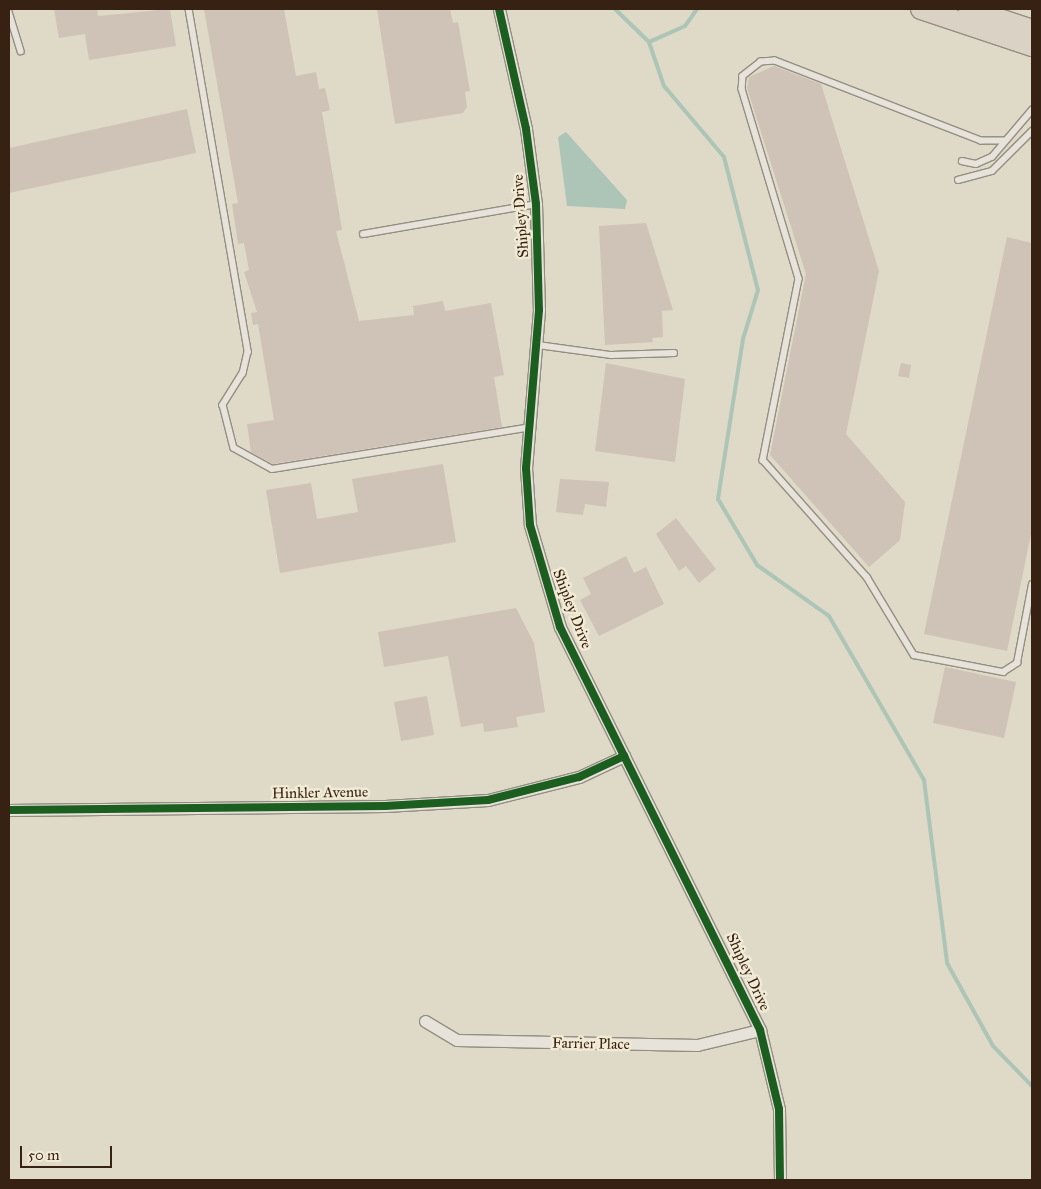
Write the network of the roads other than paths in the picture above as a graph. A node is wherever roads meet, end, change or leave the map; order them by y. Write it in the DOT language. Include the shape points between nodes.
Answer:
graph roads {
  1 [pos="188,9"];
  2 [pos="499,9"];
  3 [pos="921,9"];
  4 [pos="969,9"];
  5 [pos="9,12"];
  6 [pos="1032,30"];
  7 [pos="1032,46"];
  8 [pos="21,51"];
  9 [pos="1032,110"];
  10 [pos="1030,119"];
  11 [pos="1032,131"];
  12 [pos="1004,141"];
  13 [pos="962,161"];
  14 [pos="958,180"];
  15 [pos="536,204"];
  16 [pos="363,234"];
  17 [pos="538,345"];
  18 [pos="674,353"];
  19 [pos="530,427"];
  20 [pos="1032,584"];
  21 [pos="624,756"];
  22 [pos="9,810"];
  23 [pos="425,1021"];
  24 [pos="760,1030"];
  25 [pos="780,1180"];
  1 -- 19 [label="lane" via="248,352 243,373 223,405 234,448 272,469"];
  2 -- 15 [label="street, Shipley Drive" via="526,129"];
  3 -- 7 [label="highway"];
  4 -- 6 [label="highway"];
  5 -- 8 [label="lane"];
  9 -- 10 [label="lane"];
  10 -- 12 [label="lane"];
  11 -- 14 [label="lane" via="992,171"];
  12 -- 13 [label="lane" via="985,161"];
  12 -- 20 [label="lane" via="980,141 775,62 761,62 743,76 742,89 798,279 763,460 867,577 914,655 1003,672 1017,663"];
  15 -- 16 [label="lane"];
  15 -- 17 [label="street, Shipley Drive"];
  17 -- 18 [label="lane" via="611,355"];
  17 -- 19 [label="street, Shipley Drive"];
  19 -- 21 [label="street, Shipley Drive" via="526,498 545,583 560,627"];
  21 -- 22 [label="street, Hinkler Avenue" via="579,777 488,800 385,806"];
  21 -- 24 [label="street, Shipley Drive"];
  23 -- 24 [label="street, Farrier Place" via="457,1040 688,1045"];
  24 -- 25 [label="street, Shipley Drive" via="779,1109"];
}
